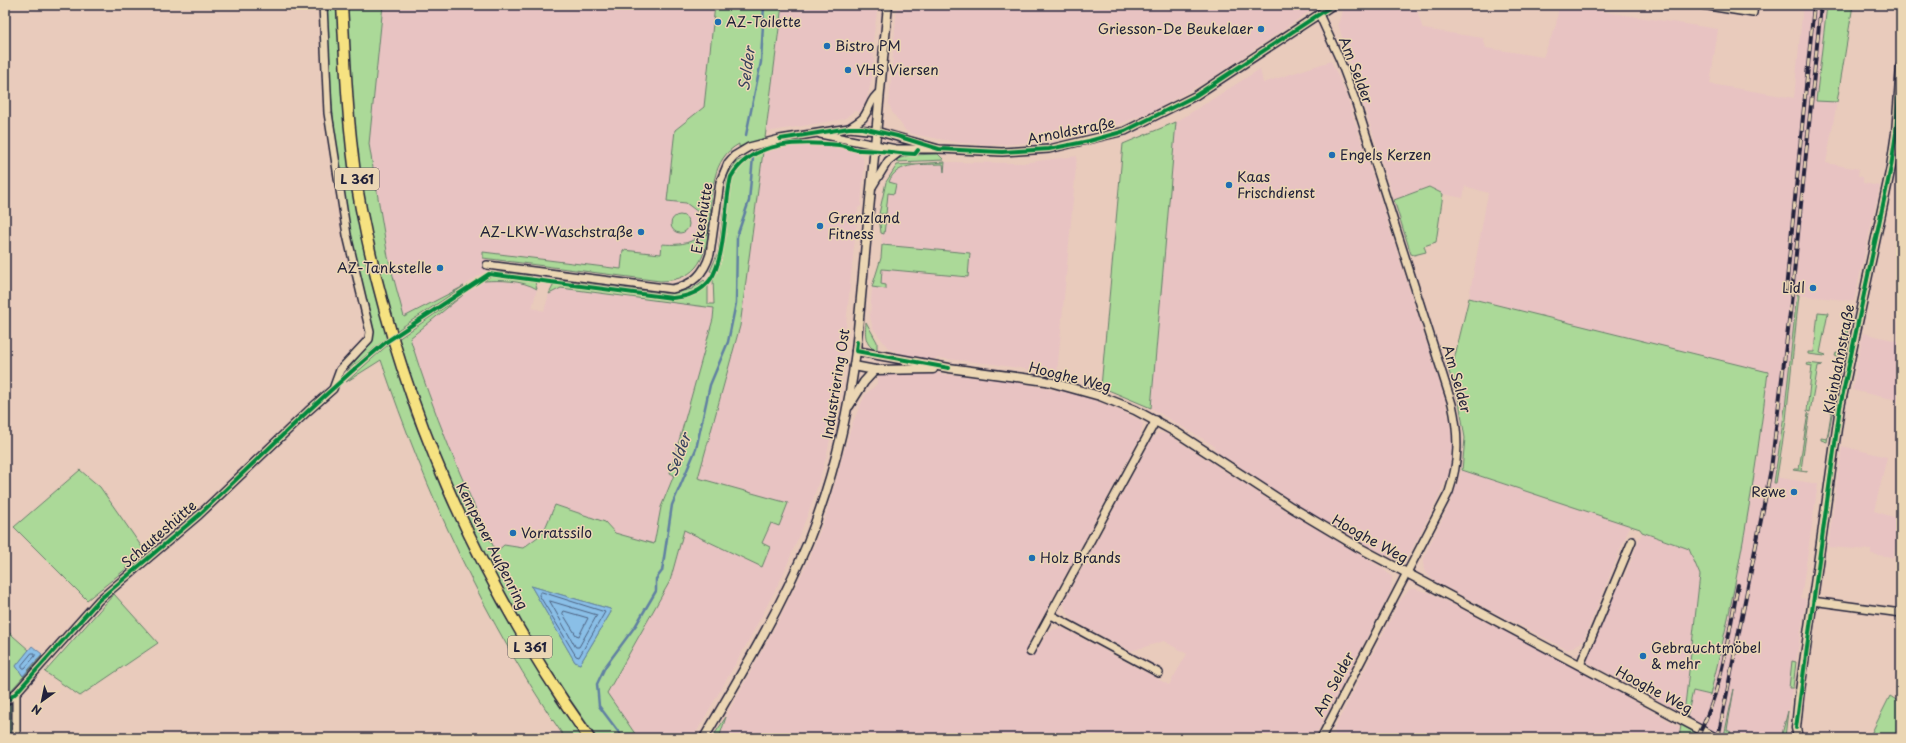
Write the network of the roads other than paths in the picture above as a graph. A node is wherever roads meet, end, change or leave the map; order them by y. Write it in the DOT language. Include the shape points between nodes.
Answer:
graph roads {
  1 [pos="324,5"];
  2 [pos="342,5"];
  3 [pos="888,5"];
  4 [pos="1333,5"];
  5 [pos="1702,5"];
  6 [pos="1754,5"];
  7 [pos="1319,14"];
  8 [pos="1901,66"];
  9 [pos="879,93"];
  10 [pos="849,128"];
  11 [pos="876,131"];
  12 [pos="1898,133"];
  13 [pos="818,134"];
  14 [pos="875,145"];
  15 [pos="939,149"];
  16 [pos="902,150"];
  17 [pos="872,187"];
  18 [pos="488,265"];
  19 [pos="856,351"];
  20 [pos="854,366"];
  21 [pos="949,368"];
  22 [pos="875,370"];
  23 [pos="846,412"];
  24 [pos="1156,420"];
  25 [pos="1632,541"];
  26 [pos="1406,574"];
  27 [pos="1812,601"];
  28 [pos="1901,613"];
  29 [pos="1051,615"];
  30 [pos="1030,652"];
  31 [pos="1580,665"];
  32 [pos="1159,673"];
  33 [pos="16,693"];
  34 [pos="5,702"];
  35 [pos="1796,728"];
  36 [pos="5,735"];
  37 [pos="7,738"];
  38 [pos="16,738"];
  39 [pos="589,738"];
  40 [pos="704,738"];
  41 [pos="1321,738"];
  42 [pos="1716,738"];
  43 [pos="1792,738"];
  44 [pos="1798,738"];
  1 -- 33 [label="street, Schauteshütte" via="328,113 347,235 370,332 366,343 340,370 333,389 198,515 99,600"];
  2 -- 39 [label="main road, Kempener Außenring / L 361" via="346,92 361,208 397,353 441,474 482,560 545,673"];
  3 -- 9 [label="street, Industriering Ost"];
  4 -- 7 [label="street, Arnoldstraße"];
  5 -- 6 [label="street" via="1753,13"];
  7 -- 15 [label="street, Arnoldstraße" via="1194,96 1125,131 1055,148 1023,152"];
  7 -- 26 [label="street, Am Selder" via="1340,60 1357,107 1438,356 1456,421 1458,439 1454,477 1449,492"];
  8 -- 12 [label="street, Kleinbahnstraße"];
  9 -- 10 [label="street" via="873,97 862,119"];
  9 -- 11 [label="street, Industriering Ost"];
  10 -- 11 [label="street, Erkeshütte"];
  10 -- 13 [label="street, Erkeshütte"];
  11 -- 14 [label="street, Industriering Ost"];
  11 -- 15 [label="street, Arnoldstraße"];
  12 -- 27 [label="street, Kleinbahnstraße" via="1840,407"];
  13 -- 14 [label="street, Erkeshütte"];
  13 -- 18 [label="street, Erkeshütte" via="757,144 742,150 728,163 720,182 707,266 687,285 672,289"];
  14 -- 16 [label="street, Arnoldstraße"];
  14 -- 17 [label="street, Industriering Ost"];
  15 -- 16 [label="street, Arnoldstraße"];
  16 -- 17 [label="street" via="888,161"];
  17 -- 19 [label="street, Industriering Ost"];
  19 -- 20 [label="street, Industriering Ost"];
  19 -- 21 [label="street, Hooghe Weg"];
  20 -- 22 [label="street, Hooghe Weg"];
  20 -- 23 [label="street, Industriering Ost"];
  21 -- 22 [label="street, Hooghe Weg"];
  21 -- 24 [label="street, Hooghe Weg" via="1046,381 1118,403"];
  22 -- 23 [label="street" via="864,382"];
  23 -- 40 [label="street, Industriering Ost" via="835,463 807,543 770,621"];
  24 -- 26 [label="street, Hooghe Weg" via="1315,523"];
  24 -- 29 [label="street"];
  25 -- 31 [label="street"];
  26 -- 31 [label="street, Hooghe Weg"];
  26 -- 41 [label="street, Am Selder"];
  27 -- 28 [label="street"];
  27 -- 35 [label="street, Kleinbahnstraße"];
  29 -- 30 [label="street"];
  29 -- 32 [label="street"];
  31 -- 42 [label="street, Hooghe Weg"];
  33 -- 34 [label="street, Schauteshütte"];
  33 -- 38 [label="street"];
  35 -- 43 [label="street, Kleinbahnstraße"];
  35 -- 44 [label="street, Kleinbahnstraße"];
  36 -- 37 [label="street"];
}
